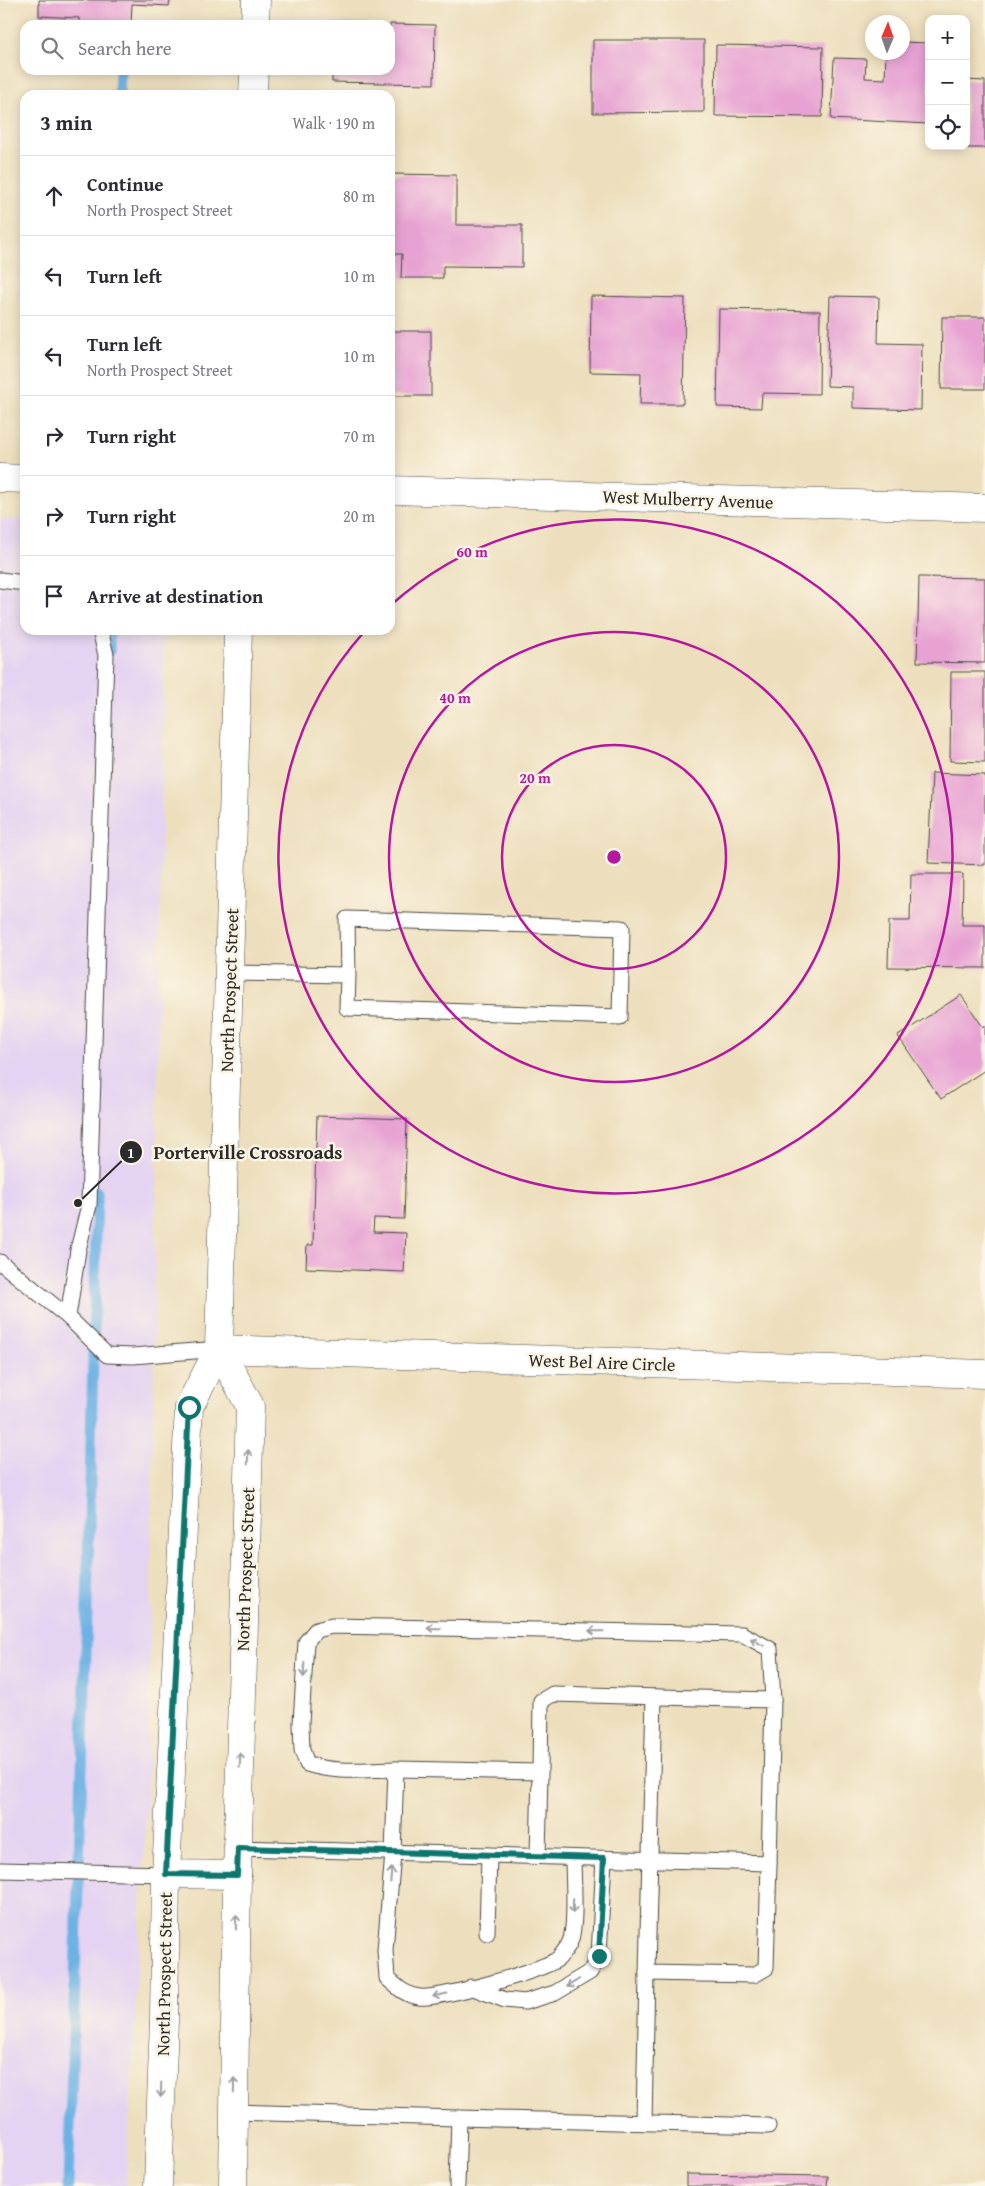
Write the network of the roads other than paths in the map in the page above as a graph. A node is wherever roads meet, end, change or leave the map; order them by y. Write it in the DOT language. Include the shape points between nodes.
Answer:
graph roads {
  1 [pos="256,0"];
  2 [pos="255,20"];
  3 [pos="254,75"];
  4 [pos="253,90"];
  5 [pos="0,478"];
  6 [pos="20,479"];
  7 [pos="395,490"];
  8 [pos="985,508"];
  9 [pos="0,580"];
  10 [pos="20,582"];
  11 [pos="101,635"];
  12 [pos="238,635"];
  13 [pos="229,973"];
  14 [pos="348,975"];
  15 [pos="0,1262"];
  16 [pos="68,1316"];
  17 [pos="219,1349"];
  18 [pos="985,1374"];
  19 [pos="654,1696"];
  20 [pos="774,1700"];
  21 [pos="396,1769"];
  22 [pos="540,1772"];
  23 [pos="238,1848"];
  24 [pos="393,1853"];
  25 [pos="489,1855"];
  26 [pos="538,1856"];
  27 [pos="573,1858"];
  28 [pos="604,1858"];
  29 [pos="650,1860"];
  30 [pos="769,1863"];
  31 [pos="0,1870"];
  32 [pos="166,1874"];
  33 [pos="237,1875"];
  34 [pos="487,1932"];
  35 [pos="647,1973"];
  36 [pos="471,1987"];
  37 [pos="234,2112"];
  38 [pos="459,2118"];
  39 [pos="644,2122"];
  40 [pos="768,2126"];
  41 [pos="158,2186"];
  42 [pos="233,2186"];
  43 [pos="457,2186"];
  1 -- 2 [label="street"];
  3 -- 4 [label="street"];
  5 -- 6 [label="street"];
  7 -- 8 [label="street, West Mulberry Avenue"];
  9 -- 10 [label="lane"];
  11 -- 16 [label="lane" via="106,655 89,1205"];
  12 -- 13 [label="street, North Prospect Street"];
  13 -- 14 [label="lane"];
  13 -- 17 [label="street, North Prospect Street"];
  14 -- 14 [label="lane" via="348,919 622,928 620,1017 347,1008"];
  15 -- 16 [label="lane"];
  16 -- 17 [label="lane" via="107,1355"];
  17 -- 18 [label="street, West Bel Aire Circle"];
  23 -- 17 [label="street, North Prospect Street, one-way" via="250,1406"];
  17 -- 32 [label="street, North Prospect Street" via="189,1407"];
  19 -- 20 [label="lane"];
  19 -- 22 [label="lane" via="553,1694 541,1701"];
  19 -- 29 [label="lane"];
  20 -- 21 [label="lane, one-way" via="770,1649 742,1634 332,1626 316,1630 306,1642 301,1724 302,1750 307,1764 324,1770"];
  20 -- 30 [label="lane"];
  21 -- 22 [label="lane"];
  21 -- 24 [label="lane"];
  22 -- 26 [label="lane"];
  23 -- 24 [label="lane"];
  23 -- 33 [label="street, North Prospect Street"];
  24 -- 25 [label="lane"];
  36 -- 24 [label="lane, one-way" via="420,1998 403,1992 387,1978 385,1950"];
  25 -- 26 [label="lane"];
  25 -- 34 [label="lane"];
  26 -- 27 [label="lane"];
  27 -- 28 [label="lane"];
  27 -- 36 [label="lane, one-way" via="570,1942 558,1959 506,1980"];
  28 -- 29 [label="lane"];
  28 -- 36 [label="lane, one-way" via="599,1956 590,1972 555,1994 525,2002 505,2000"];
  29 -- 30 [label="lane"];
  29 -- 35 [label="lane"];
  30 -- 35 [label="lane" via="766,1968 754,1975"];
  31 -- 32 [label="lane"];
  32 -- 33 [label="street"];
  32 -- 41 [label="street, North Prospect Street, one-way"];
  37 -- 33 [label="street, North Prospect Street, one-way"];
  35 -- 39 [label="lane"];
  37 -- 38 [label="lane"];
  37 -- 42 [label="street, North Prospect Street"];
  38 -- 39 [label="lane"];
  38 -- 43 [label="lane"];
  39 -- 40 [label="lane"];
}
